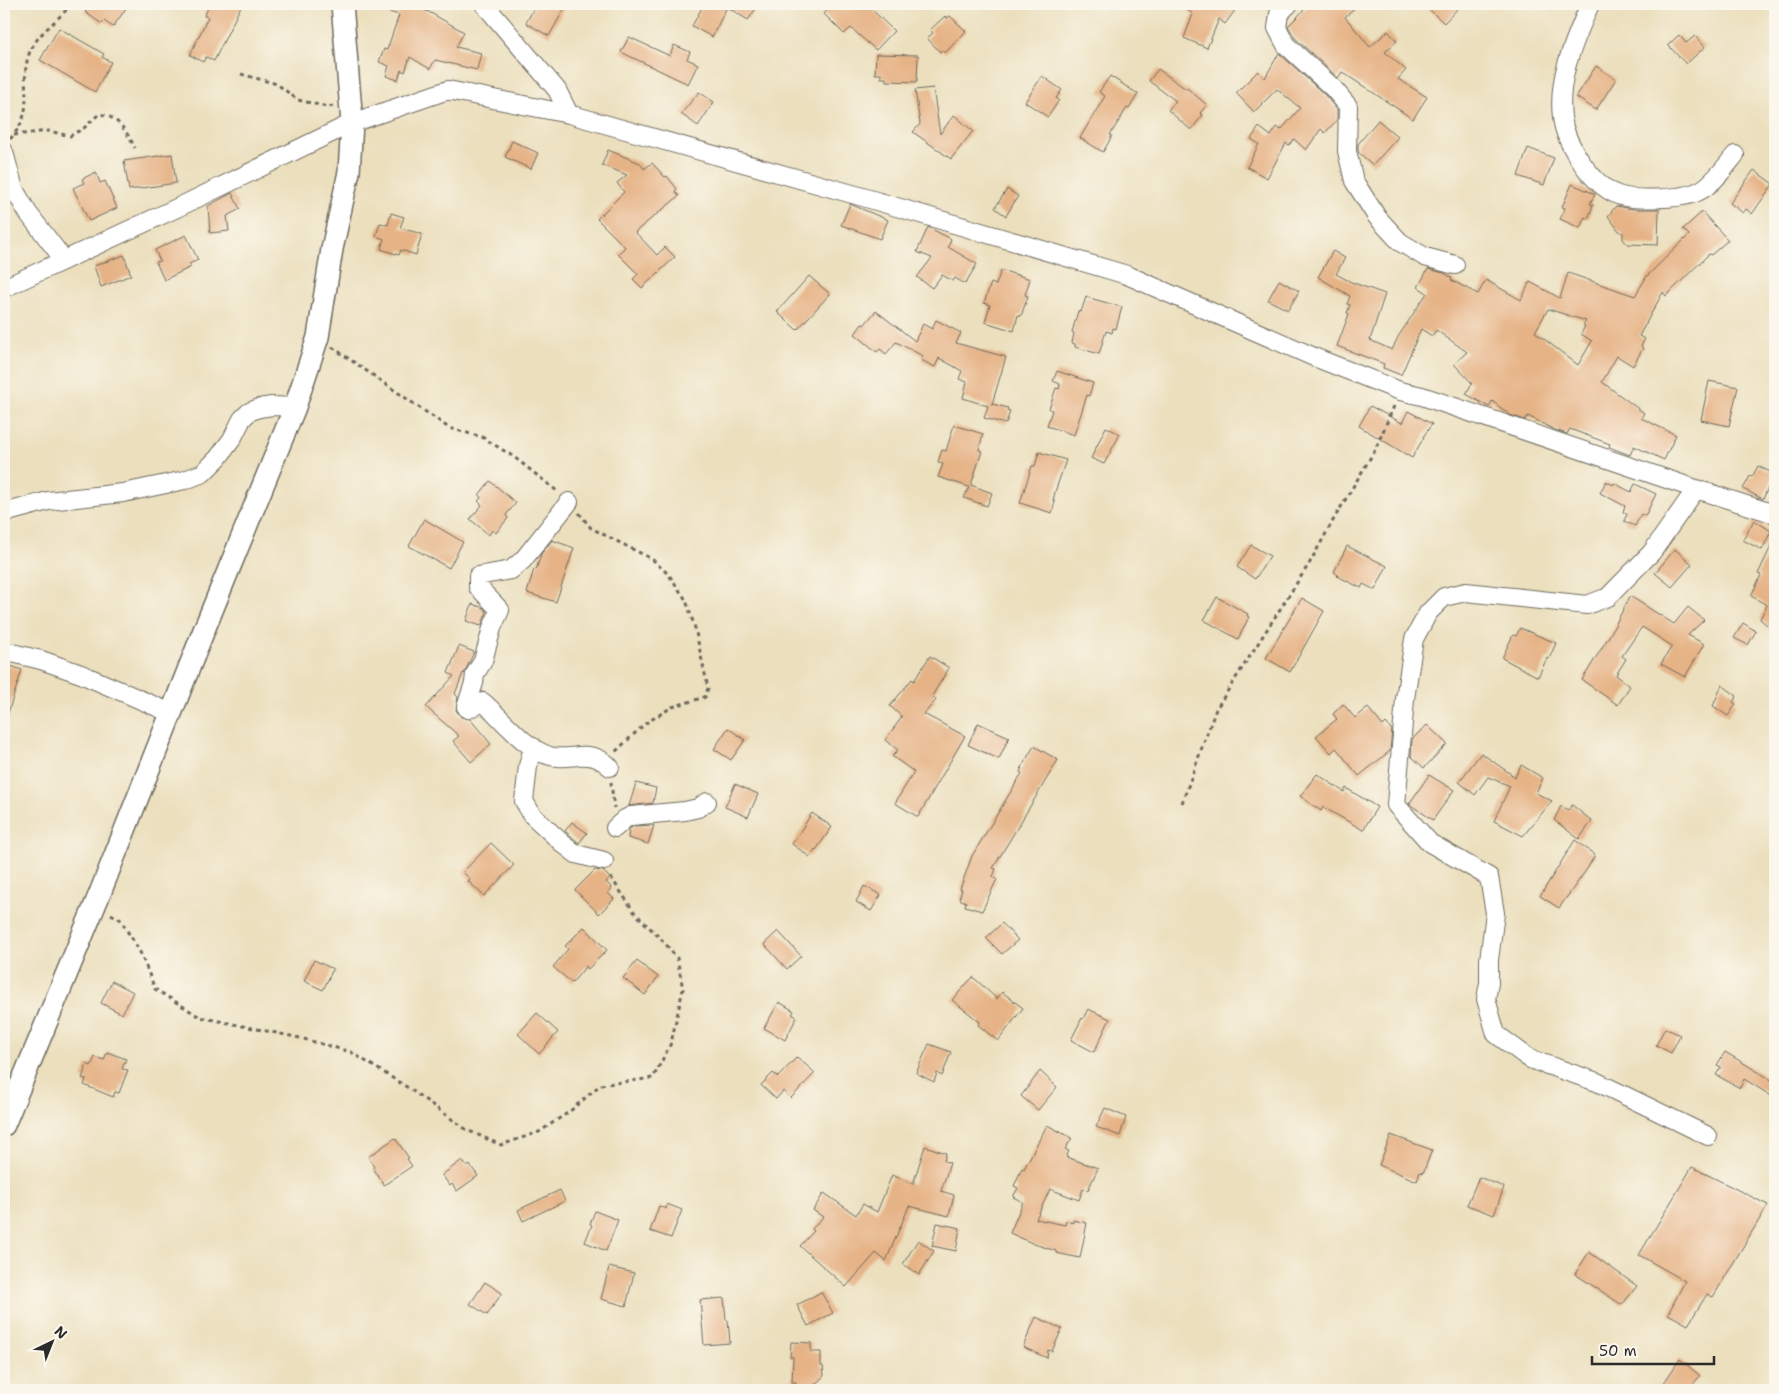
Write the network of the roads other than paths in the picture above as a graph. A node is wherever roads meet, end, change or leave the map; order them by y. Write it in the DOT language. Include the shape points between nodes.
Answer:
graph roads {
  1 [pos="342,4"];
  2 [pos="484,4"];
  3 [pos="1289,4"];
  4 [pos="1590,4"];
  5 [pos="351,113"];
  6 [pos="569,114"];
  7 [pos="6,146"];
  8 [pos="1735,155"];
  9 [pos="64,260"];
  10 [pos="1454,264"];
  11 [pos="4,288"];
  12 [pos="295,407"];
  13 [pos="1696,488"];
  14 [pos="569,502"];
  15 [pos="4,513"];
  16 [pos="1775,514"];
  17 [pos="4,656"];
  18 [pos="171,713"];
  19 [pos="533,746"];
  20 [pos="610,767"];
  21 [pos="707,802"];
  22 [pos="615,828"];
  23 [pos="604,861"];
  24 [pos="7,1111"];
  25 [pos="1708,1136"];
  1 -- 5 [label="street"];
  2 -- 6 [label="street" via="557,90"];
  3 -- 10 [label="street" via="1279,14 1277,28 1286,45 1348,106 1347,150 1354,181 1377,216 1400,242 1425,257"];
  4 -- 8 [label="street" via="1567,60 1562,116 1566,138 1599,182 1618,195 1635,198 1657,200 1698,192 1720,175"];
  5 -- 6 [label="street" via="448,90"];
  5 -- 9 [label="street" via="181,206"];
  5 -- 12 [label="street" via="349,172 318,337"];
  6 -- 13 [label="street" via="1126,275 1400,391"];
  7 -- 9 [label="street" via="14,189"];
  9 -- 11 [label="street"];
  12 -- 15 [label="street" via="272,406 248,412 218,458 203,473 185,480 123,493 48,501"];
  12 -- 18 [label="street"];
  13 -- 16 [label="street"];
  13 -- 25 [label="street" via="1652,552 1608,597 1587,605 1466,592 1444,597 1428,613 1414,639 1396,805 1430,843 1489,877 1495,913 1486,999 1496,1034 1530,1059 1597,1082"];
  14 -- 19 [label="street" via="523,560 511,570 478,576 478,588 500,610 473,686 483,702"];
  17 -- 18 [label="street" via="8,652 41,660"];
  18 -- 24 [label="street" via="95,905"];
  19 -- 20 [label="street" via="550,756 593,757"];
  19 -- 23 [label="street" via="524,801 532,814 576,854"];
  21 -- 22 [label="street" via="685,811 630,816"];
}
